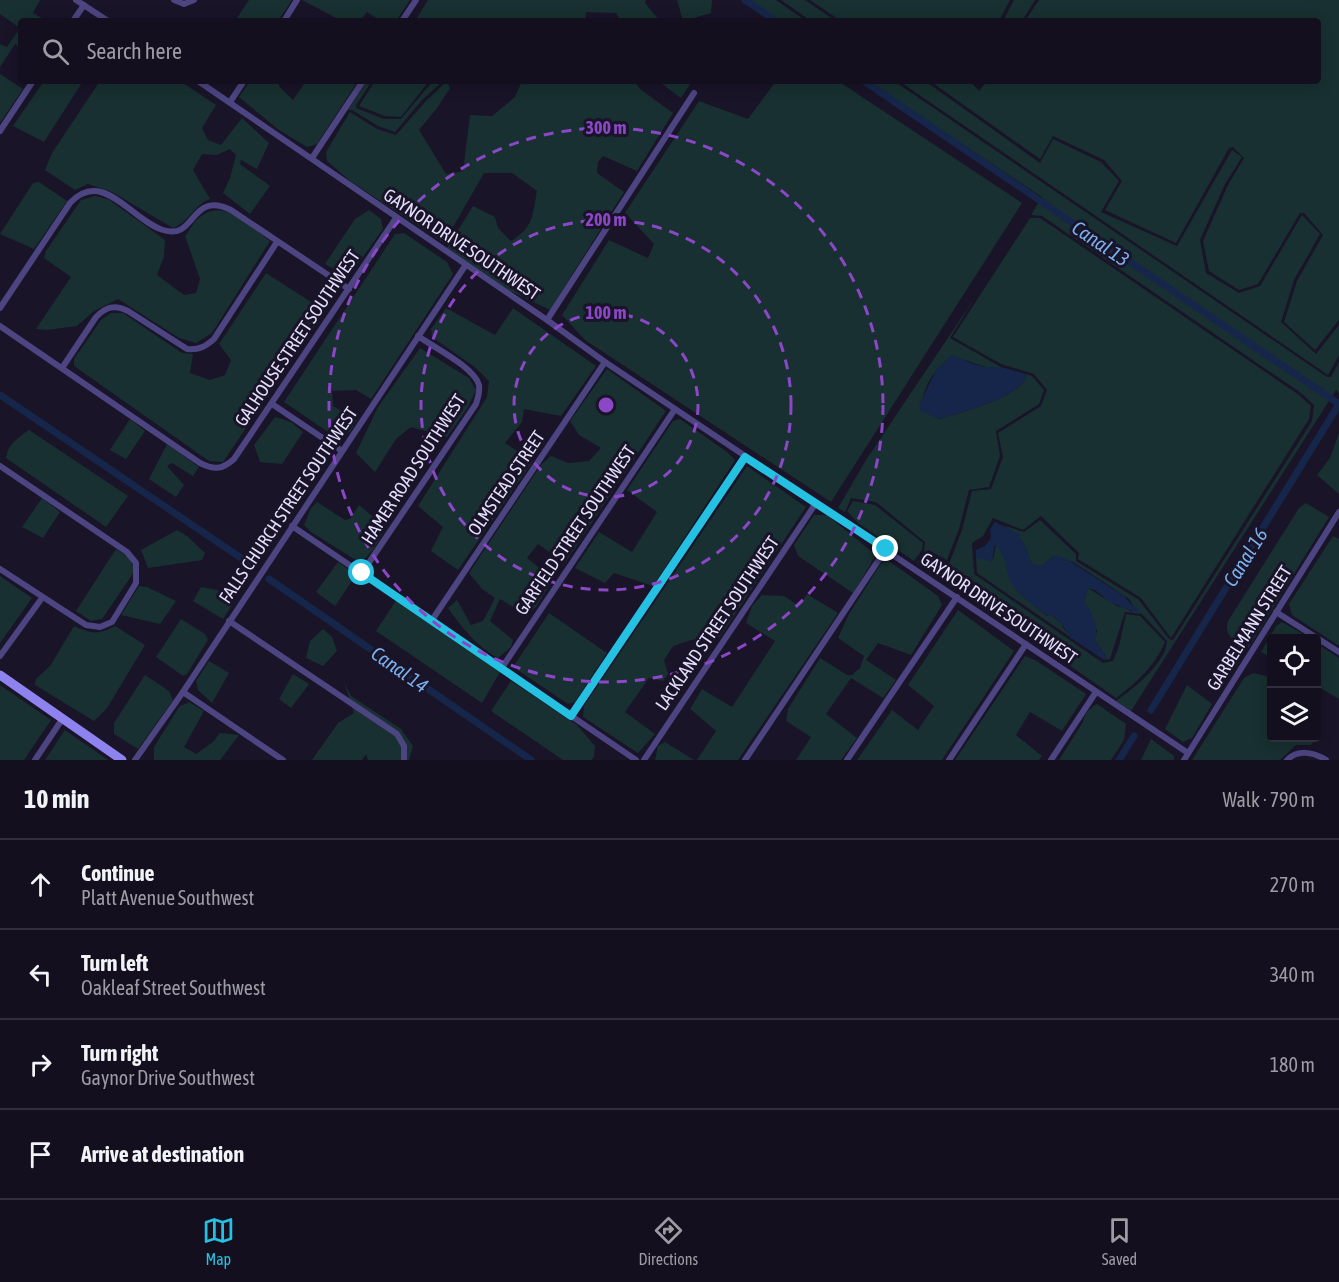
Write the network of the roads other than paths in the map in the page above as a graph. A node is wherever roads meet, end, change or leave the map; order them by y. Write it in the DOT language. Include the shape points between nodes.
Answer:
graph roads {
  1 [pos="76,0"];
  2 [pos="174,0"];
  3 [pos="194,0"];
  4 [pos="297,0"];
  5 [pos="416,0"];
  6 [pos="84,5"];
  7 [pos="76,18"];
  8 [pos="104,18"];
  9 [pos="286,18"];
  10 [pos="404,18"];
  11 [pos="31,84"];
  12 [pos="203,84"];
  13 [pos="242,84"];
  14 [pos="361,84"];
  15 [pos="694,93"];
  16 [pos="230,102"];
  17 [pos="0,131"];
  18 [pos="312,158"];
  19 [pos="396,218"];
  20 [pos="277,242"];
  21 [pos="465,266"];
  22 [pos="349,289"];
  23 [pos="0,308"];
  24 [pos="547,320"];
  25 [pos="0,326"];
  26 [pos="418,336"];
  27 [pos="605,362"];
  28 [pos="62,368"];
  29 [pos="272,404"];
  30 [pos="675,409"];
  31 [pos="342,451"];
  32 [pos="745,457"];
  33 [pos="0,466"];
  34 [pos="816,503"];
  35 [pos="1339,512"];
  36 [pos="292,526"];
  37 [pos="886,549"];
  38 [pos="0,569"];
  39 [pos="362,573"];
  40 [pos="957,597"];
  41 [pos="42,598"];
  42 [pos="1276,612"];
  43 [pos="432,620"];
  44 [pos="229,621"];
  45 [pos="1026,644"];
  46 [pos="1339,652"];
  47 [pos="0,656"];
  48 [pos="501,669"];
  49 [pos="0,675"];
  50 [pos="183,692"];
  51 [pos="1096,692"];
  52 [pos="571,716"];
  53 [pos="63,718"];
  54 [pos="1188,753"];
  55 [pos="35,760"];
  56 [pos="122,760"];
  57 [pos="135,760"];
  58 [pos="283,760"];
  59 [pos="404,760"];
  60 [pos="636,760"];
  61 [pos="644,760"];
  62 [pos="745,760"];
  63 [pos="847,760"];
  64 [pos="949,760"];
  65 [pos="1051,760"];
  66 [pos="1184,760"];
  67 [pos="1287,760"];
  68 [pos="1326,760"];
  1 -- 6 [label="street"];
  2 -- 3 [label="street" via="184,4"];
  4 -- 9 [label="street"];
  5 -- 10 [label="street"];
  6 -- 7 [label="street"];
  6 -- 8 [label="street"];
  11 -- 17 [label="street"];
  12 -- 16 [label="street, GAYNOR DRIVE SOUTHWEST"];
  13 -- 16 [label="street"];
  14 -- 18 [label="street"];
  15 -- 24 [label="street"];
  16 -- 18 [label="street, GAYNOR DRIVE SOUTHWEST"];
  18 -- 19 [label="street, GAYNOR DRIVE SOUTHWEST"];
  19 -- 21 [label="street, GAYNOR DRIVE SOUTHWEST"];
  19 -- 22 [label="street, GALHOUSE STREET SOUTHWEST"];
  20 -- 22 [label="street"];
  20 -- 23 [label="street" via="221,205 203,207 182,230 171,232 152,225 109,195 87,191 70,203"];
  20 -- 28 [label="street" via="206,346 197,350 179,346 128,310 111,307 96,317"];
  21 -- 24 [label="street, GAYNOR DRIVE SOUTHWEST"];
  21 -- 26 [label="street, FALLS CHURCH STREET SOUTHWEST"];
  22 -- 29 [label="street, GALHOUSE STREET SOUTHWEST"];
  24 -- 27 [label="street, GAYNOR DRIVE SOUTHWEST"];
  25 -- 28 [label="street"];
  26 -- 31 [label="street, FALLS CHURCH STREET SOUTHWEST"];
  26 -- 39 [label="street, HAMER ROAD SOUTHWEST" via="469,370 479,385 479,395"];
  27 -- 30 [label="street, GAYNOR DRIVE SOUTHWEST"];
  27 -- 43 [label="street, OLMSTEAD STREET"];
  28 -- 29 [label="street, GALHOUSE STREET SOUTHWEST" via="209,468 219,469 234,459"];
  29 -- 31 [label="street"];
  30 -- 32 [label="street, GAYNOR DRIVE SOUTHWEST"];
  30 -- 48 [label="street, GARFIELD STREET SOUTHWEST"];
  31 -- 36 [label="street, FALLS CHURCH STREET SOUTHWEST"];
  32 -- 34 [label="street, GAYNOR DRIVE SOUTHWEST"];
  32 -- 52 [label="street"];
  33 -- 41 [label="street" via="127,552 136,563 136,583 112,622 100,627 86,625"];
  34 -- 37 [label="street, GAYNOR DRIVE SOUTHWEST"];
  34 -- 61 [label="street, LACKLAND STREET SOUTHWEST"];
  35 -- 42 [label="street, GARBELMANN STREET"];
  36 -- 39 [label="street"];
  36 -- 44 [label="street, FALLS CHURCH STREET SOUTHWEST"];
  37 -- 40 [label="street, GAYNOR DRIVE SOUTHWEST"];
  37 -- 62 [label="street"];
  38 -- 41 [label="street"];
  39 -- 43 [label="street"];
  40 -- 45 [label="street, GAYNOR DRIVE SOUTHWEST"];
  40 -- 63 [label="street"];
  41 -- 47 [label="street"];
  42 -- 46 [label="street"];
  42 -- 54 [label="street, GARBELMANN STREET"];
  43 -- 48 [label="street"];
  44 -- 50 [label="street, FALLS CHURCH STREET SOUTHWEST"];
  44 -- 59 [label="street" via="397,734 404,746"];
  45 -- 51 [label="street, GAYNOR DRIVE SOUTHWEST"];
  45 -- 64 [label="street"];
  48 -- 52 [label="street"];
  49 -- 53 [label="street"];
  50 -- 57 [label="street, FALLS CHURCH STREET SOUTHWEST"];
  50 -- 58 [label="street"];
  51 -- 54 [label="street, GAYNOR DRIVE SOUTHWEST"];
  51 -- 65 [label="street"];
  52 -- 60 [label="street"];
  53 -- 55 [label="street"];
  53 -- 56 [label="street"];
  54 -- 66 [label="street, GARBELMANN STREET"];
  67 -- 68 [label="street" via="1304,752"];
}
